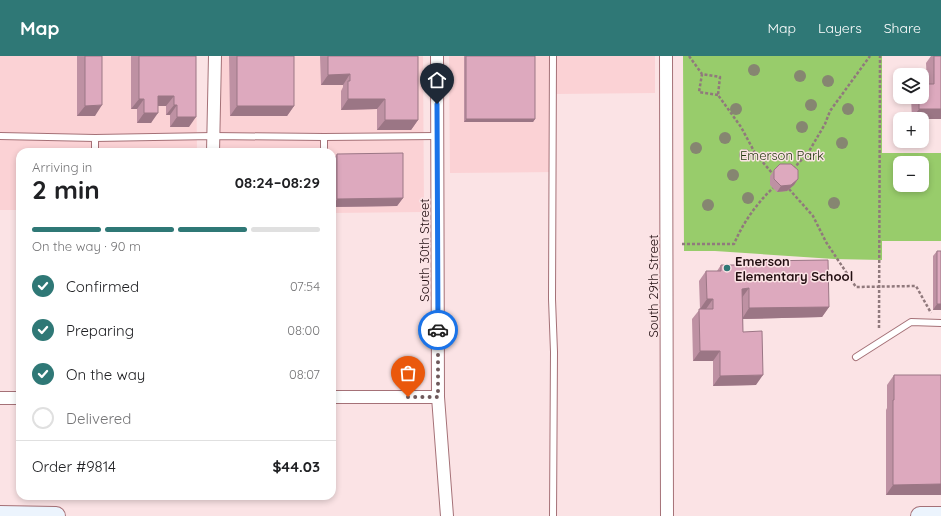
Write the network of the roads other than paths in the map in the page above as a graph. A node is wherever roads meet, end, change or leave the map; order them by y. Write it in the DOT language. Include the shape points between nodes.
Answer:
graph roads {
  1 [pos="215,56"];
  2 [pos="437,56"];
  3 [pos="553,56"];
  4 [pos="666,56"];
  5 [pos="0,136"];
  6 [pos="213,136"];
  7 [pos="437,136"];
  8 [pos="324,137"];
  9 [pos="95,138"];
  10 [pos="95,148"];
  11 [pos="213,148"];
  12 [pos="324,148"];
  13 [pos="941,323"];
  14 [pos="856,358"];
  15 [pos="336,397"];
  16 [pos="438,397"];
  17 [pos="0,398"];
  18 [pos="16,398"];
  19 [pos="0,515"];
  20 [pos="56,516"];
  21 [pos="447,516"];
  22 [pos="553,516"];
  23 [pos="668,516"];
  24 [pos="920,516"];
  25 [pos="941,516"];
  1 -- 6 [label="street"];
  2 -- 7 [label="street, South 30th Street"];
  3 -- 22 [label="lane"];
  4 -- 23 [label="street, South 29th Street"];
  5 -- 9 [label="lane"];
  6 -- 8 [label="lane"];
  6 -- 9 [label="lane"];
  6 -- 11 [label="street"];
  7 -- 8 [label="lane"];
  7 -- 16 [label="street, South 30th Street"];
  8 -- 12 [label="lane"];
  9 -- 10 [label="lane"];
  13 -- 14 [label="lane" via="911,322"];
  15 -- 16 [label="street"];
  16 -- 21 [label="street, South 30th Street"];
  17 -- 18 [label="street"];
  19 -- 20 [label="main road"];
  24 -- 25 [label="main road"];
}
